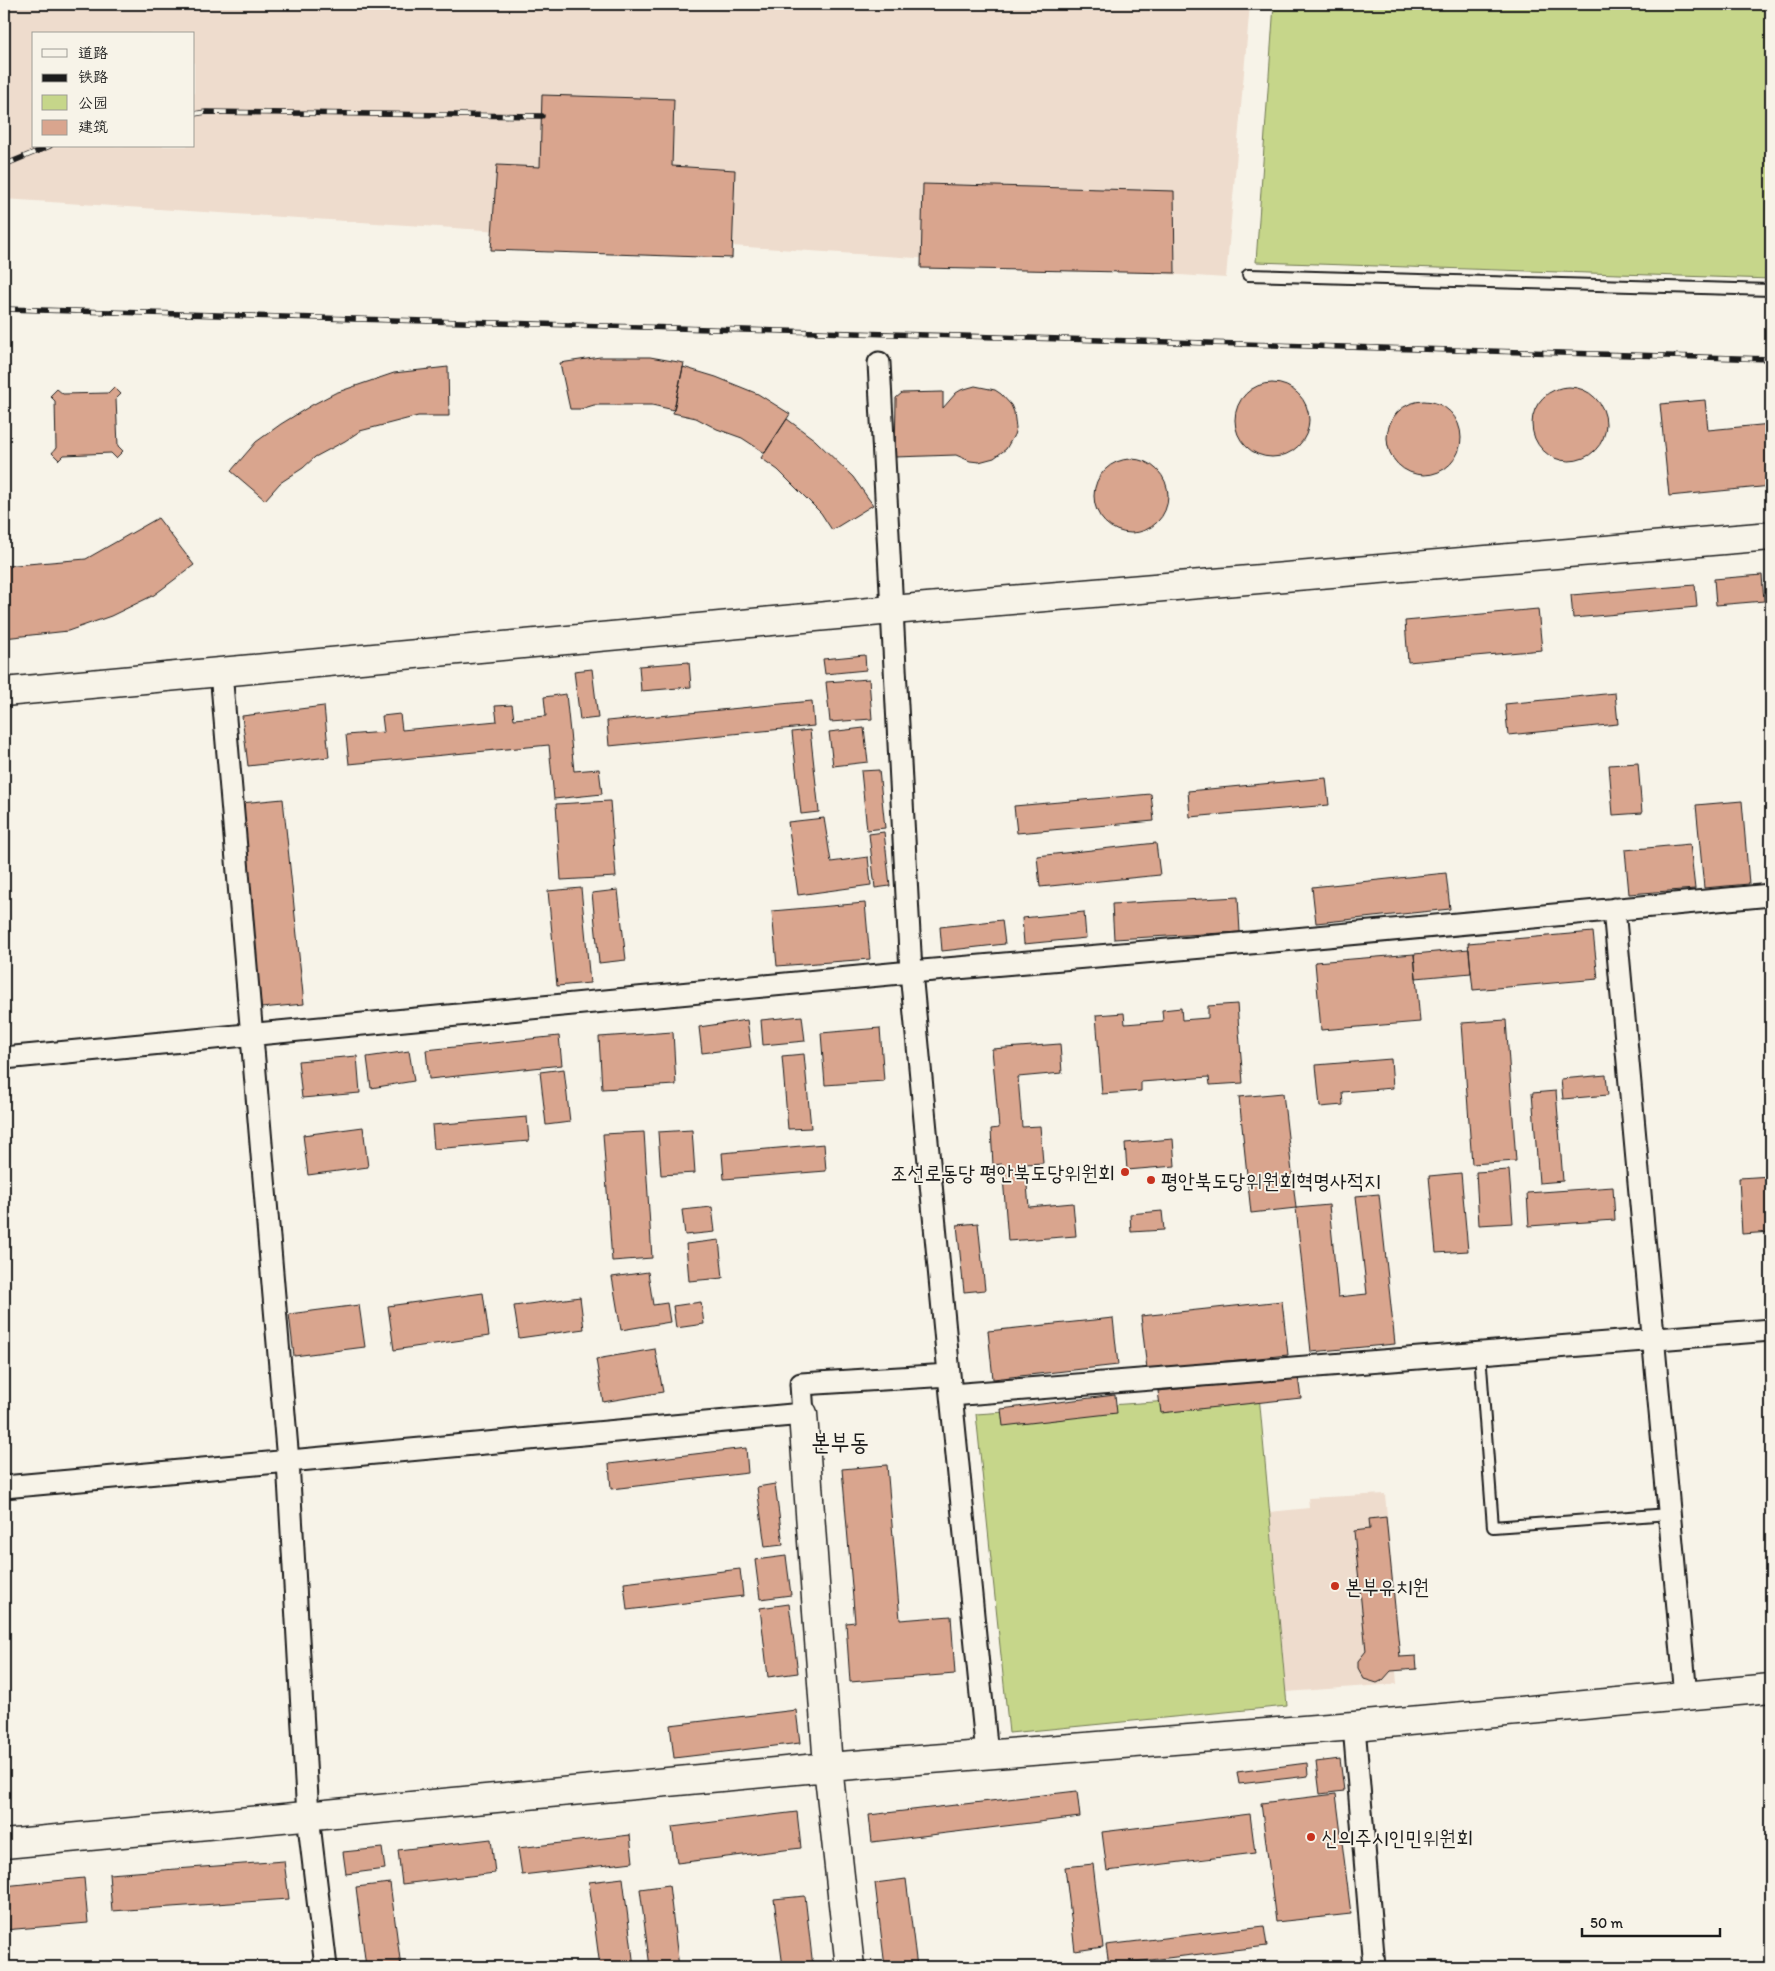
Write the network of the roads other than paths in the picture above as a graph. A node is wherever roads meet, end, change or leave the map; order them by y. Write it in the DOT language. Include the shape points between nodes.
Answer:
graph roads {
  1 [pos="1248,275"];
  2 [pos="1771,290"];
  3 [pos="879,363"];
  4 [pos="1771,536"];
  5 [pos="892,610"];
  6 [pos="221,672"];
  7 [pos="4,692"];
  8 [pos="1771,895"];
  9 [pos="1614,910"];
  10 [pos="912,972"];
  11 [pos="251,1035"];
  12 [pos="4,1058"];
  13 [pos="1771,1330"];
  14 [pos="1653,1339"];
  15 [pos="1480,1353"];
  16 [pos="950,1385"];
  17 [pos="803,1414"];
  18 [pos="288,1461"];
  19 [pos="4,1487"];
  20 [pos="1669,1514"];
  21 [pos="1771,1688"];
  22 [pos="1686,1696"];
  23 [pos="1354,1726"];
  24 [pos="987,1754"];
  25 [pos="828,1768"];
  26 [pos="308,1816"];
  27 [pos="4,1844"];
  28 [pos="326,1967"];
  29 [pos="850,1967"];
  30 [pos="1374,1967"];
  1 -- 2 [label="lane"];
  3 -- 5 [label="street"];
  4 -- 5 [label="street"];
  5 -- 6 [label="street"];
  5 -- 10 [label="street"];
  6 -- 7 [label="street"];
  6 -- 11 [label="street"];
  8 -- 9 [label="street"];
  9 -- 10 [label="street"];
  9 -- 14 [label="street"];
  10 -- 11 [label="street"];
  10 -- 16 [label="street"];
  11 -- 12 [label="street"];
  11 -- 18 [label="street"];
  13 -- 14 [label="street"];
  14 -- 15 [label="street"];
  14 -- 20 [label="street"];
  15 -- 16 [label="street"];
  15 -- 20 [label="lane" via="1493,1527"];
  16 -- 17 [label="street" via="801,1384"];
  16 -- 24 [label="street"];
  17 -- 18 [label="street"];
  17 -- 25 [label="street"];
  18 -- 19 [label="street"];
  18 -- 26 [label="street"];
  20 -- 22 [label="street"];
  21 -- 22 [label="street"];
  22 -- 23 [label="street"];
  23 -- 24 [label="street"];
  23 -- 30 [label="street"];
  24 -- 25 [label="street"];
  25 -- 26 [label="street"];
  25 -- 29 [label="street"];
  26 -- 27 [label="street"];
  26 -- 28 [label="street"];
}
